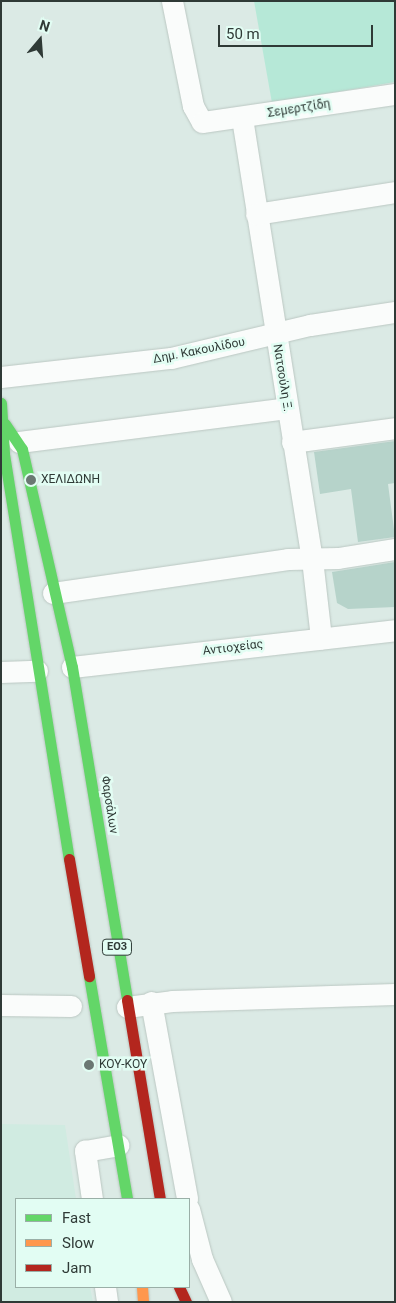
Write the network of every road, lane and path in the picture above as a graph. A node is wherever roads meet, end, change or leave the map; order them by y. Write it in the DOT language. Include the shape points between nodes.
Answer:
graph roads {
  1 [pos="172,1"];
  2 [pos="395,94"];
  3 [pos="242,118"];
  4 [pos="395,192"];
  5 [pos="256,214"];
  6 [pos="395,312"];
  7 [pos="274,333"];
  8 [pos="1,377"];
  9 [pos="1,403"];
  10 [pos="287,408"];
  11 [pos="5,424"];
  12 [pos="395,428"];
  13 [pos="19,442"];
  14 [pos="292,442"];
  15 [pos="395,549"];
  16 [pos="312,559"];
  17 [pos="54,593"];
  18 [pos="395,630"];
  19 [pos="321,638"];
  20 [pos="72,667"];
  21 [pos="37,671"];
  22 [pos="1,672"];
  23 [pos="395,994"];
  24 [pos="152,1002"];
  25 [pos="1,1005"];
  26 [pos="71,1006"];
  27 [pos="127,1007"];
  28 [pos="118,1145"];
  29 [pos="92,1198"];
  30 [pos="127,1198"];
  31 [pos="160,1198"];
  32 [pos="186,1198"];
  33 [pos="190,1213"];
  34 [pos="105,1288"];
  35 [pos="142,1288"];
  36 [pos="179,1288"];
  37 [pos="107,1302"];
  38 [pos="142,1302"];
  39 [pos="186,1302"];
  40 [pos="221,1302"];
  1 -- 3 [label="street, Σεμερτζίδη" via="193,106 202,122"];
  2 -- 3 [label="street, Σεμερτζίδη"];
  3 -- 5 [label="street, Νατσούλη Ξ."];
  4 -- 5 [label="street"];
  5 -- 7 [label="street, Νατσούλη Ξ."];
  6 -- 7 [label="street, Δημ. Κακουλίδου"];
  7 -- 8 [label="street, Δημ. Κακουλίδου" via="171,358"];
  7 -- 10 [label="street, Νατσούλη Ξ."];
  9 -- 11 [label="main road, Φαρσάλων / ΕΟ3"];
  10 -- 13 [label="street"];
  10 -- 14 [label="street, Νατσούλη Ξ."];
  11 -- 13 [label="main road, Φαρσάλων / ΕΟ3"];
  11 -- 21 [label="main road, Φαρσάλων / ΕΟ3" via="4,454"];
  12 -- 14 [label="street"];
  13 -- 17 [label="main road, Φαρσάλων / ΕΟ3"];
  14 -- 16 [label="street, Νατσούλη Ξ."];
  15 -- 16 [label="street"];
  16 -- 17 [label="street" via="280,560"];
  16 -- 19 [label="street, Νατσούλη Ξ."];
  17 -- 20 [label="main road, Φαρσάλων / ΕΟ3"];
  18 -- 19 [label="street, Αντιοχείας"];
  19 -- 20 [label="street, Αντιοχείας"];
  20 -- 27 [label="main road, Φαρσάλων / ΕΟ3"];
  21 -- 22 [label="street"];
  21 -- 28 [label="main road, Φαρσάλων / ΕΟ3"];
  23 -- 24 [label="street"];
  24 -- 27 [label="street"];
  24 -- 32 [label="street"];
  25 -- 26 [label="street"];
  27 -- 31 [label="main road, Φαρσάλων / ΕΟ3"];
  28 -- 29 [label="street" via="85,1151"];
  28 -- 30 [label="main road, Φαρσάλων / ΕΟ3"];
  33 -- 40 [label="street" via="202,1259"];
  34 -- 37 [label="street"];
  35 -- 38 [label="main road"];
  36 -- 39 [label="main road"];
}
